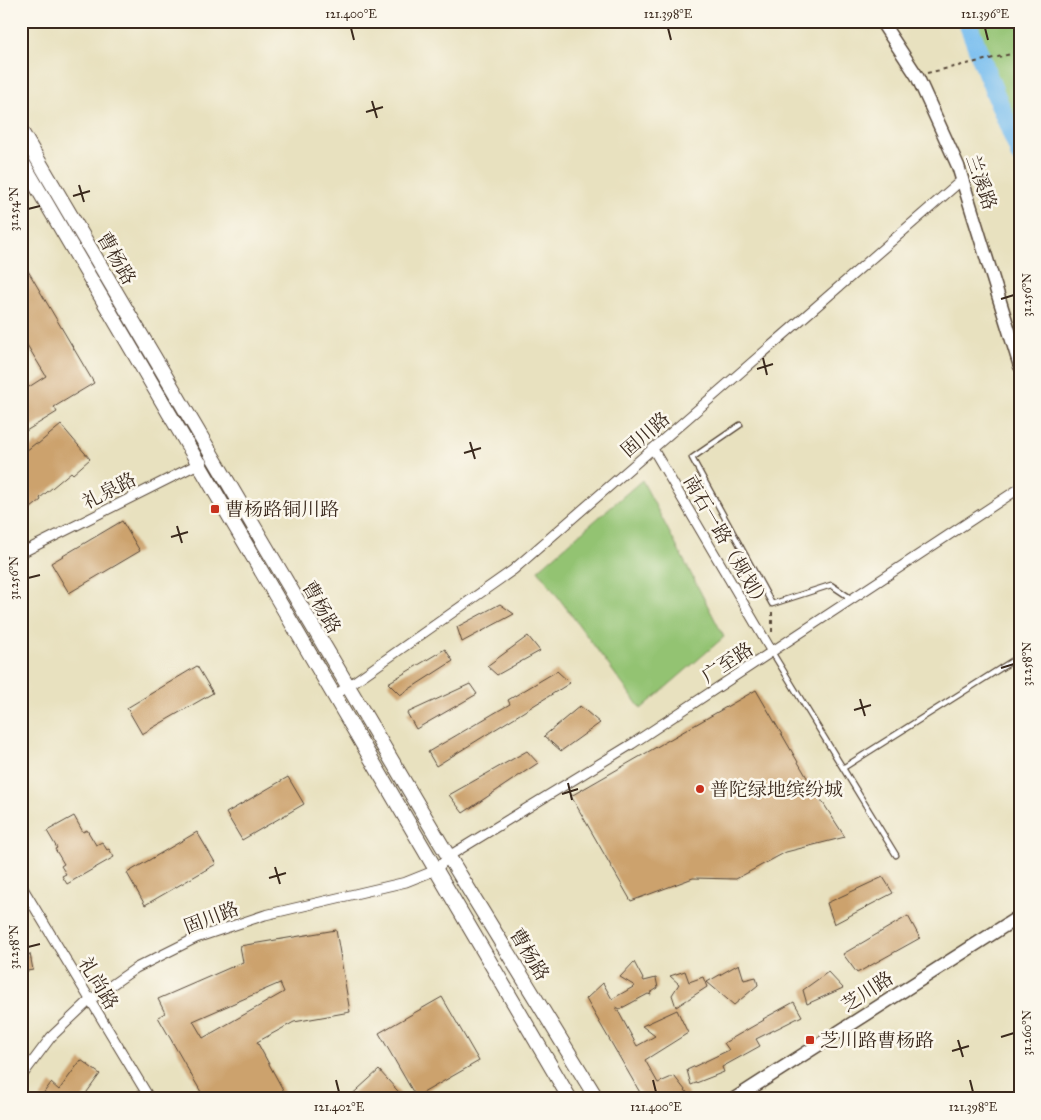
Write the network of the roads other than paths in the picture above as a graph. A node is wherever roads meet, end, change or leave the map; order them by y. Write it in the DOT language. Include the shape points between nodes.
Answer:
graph roads {
  1 [pos="881,21"];
  2 [pos="21,131"];
  3 [pos="21,160"];
  4 [pos="962,179"];
  5 [pos="1020,366"];
  6 [pos="740,425"];
  7 [pos="653,449"];
  8 [pos="212,456"];
  9 [pos="198,464"];
  10 [pos="1020,488"];
  11 [pos="21,552"];
  12 [pos="852,599"];
  13 [pos="772,652"];
  14 [pos="1020,656"];
  15 [pos="347,687"];
  16 [pos="334,696"];
  17 [pos="843,768"];
  18 [pos="896,855"];
  19 [pos="449,856"];
  20 [pos="436,870"];
  21 [pos="21,885"];
  22 [pos="1020,916"];
  23 [pos="90,1000"];
  24 [pos="21,1077"];
  25 [pos="150,1099"];
  26 [pos="570,1099"];
  27 [pos="597,1099"];
  28 [pos="734,1099"];
  1 -- 4 [label="street, 兰溪路" via="916,76"];
  2 -- 8 [label="main road, 曹杨路"];
  3 -- 9 [label="main road, 曹杨路"];
  4 -- 5 [label="street, 兰溪路"];
  4 -- 7 [label="street, 固川路"];
  6 -- 12 [label="lane" via="692,458 772,604 831,585"];
  7 -- 13 [label="street, 南石一路（规划）"];
  7 -- 15 [label="street, 固川路" via="513,570"];
  8 -- 9 [label="street, 礼泉路"];
  8 -- 15 [label="main road, 曹杨路"];
  9 -- 11 [label="street, 礼泉路"];
  9 -- 16 [label="main road, 曹杨路"];
  10 -- 12 [label="street, 广至路"];
  12 -- 13 [label="street, 广至路"];
  13 -- 17 [label="lane"];
  13 -- 19 [label="street, 广至路" via="632,744"];
  14 -- 17 [label="lane"];
  15 -- 16 [label="street, 固川路"];
  15 -- 19 [label="main road, 曹杨路"];
  16 -- 20 [label="main road, 曹杨路"];
  17 -- 18 [label="lane"];
  19 -- 20 [label="street, 固川路"];
  19 -- 27 [label="main road, 曹杨路"];
  20 -- 23 [label="street, 固川路" via="406,882 265,915 196,938 136,968"];
  20 -- 26 [label="main road, 曹杨路"];
  21 -- 23 [label="street, 礼尚路"];
  22 -- 28 [label="street, 芝川路"];
  23 -- 24 [label="street, 固川路" via="51,1037"];
  23 -- 25 [label="street, 礼尚路"];
}
